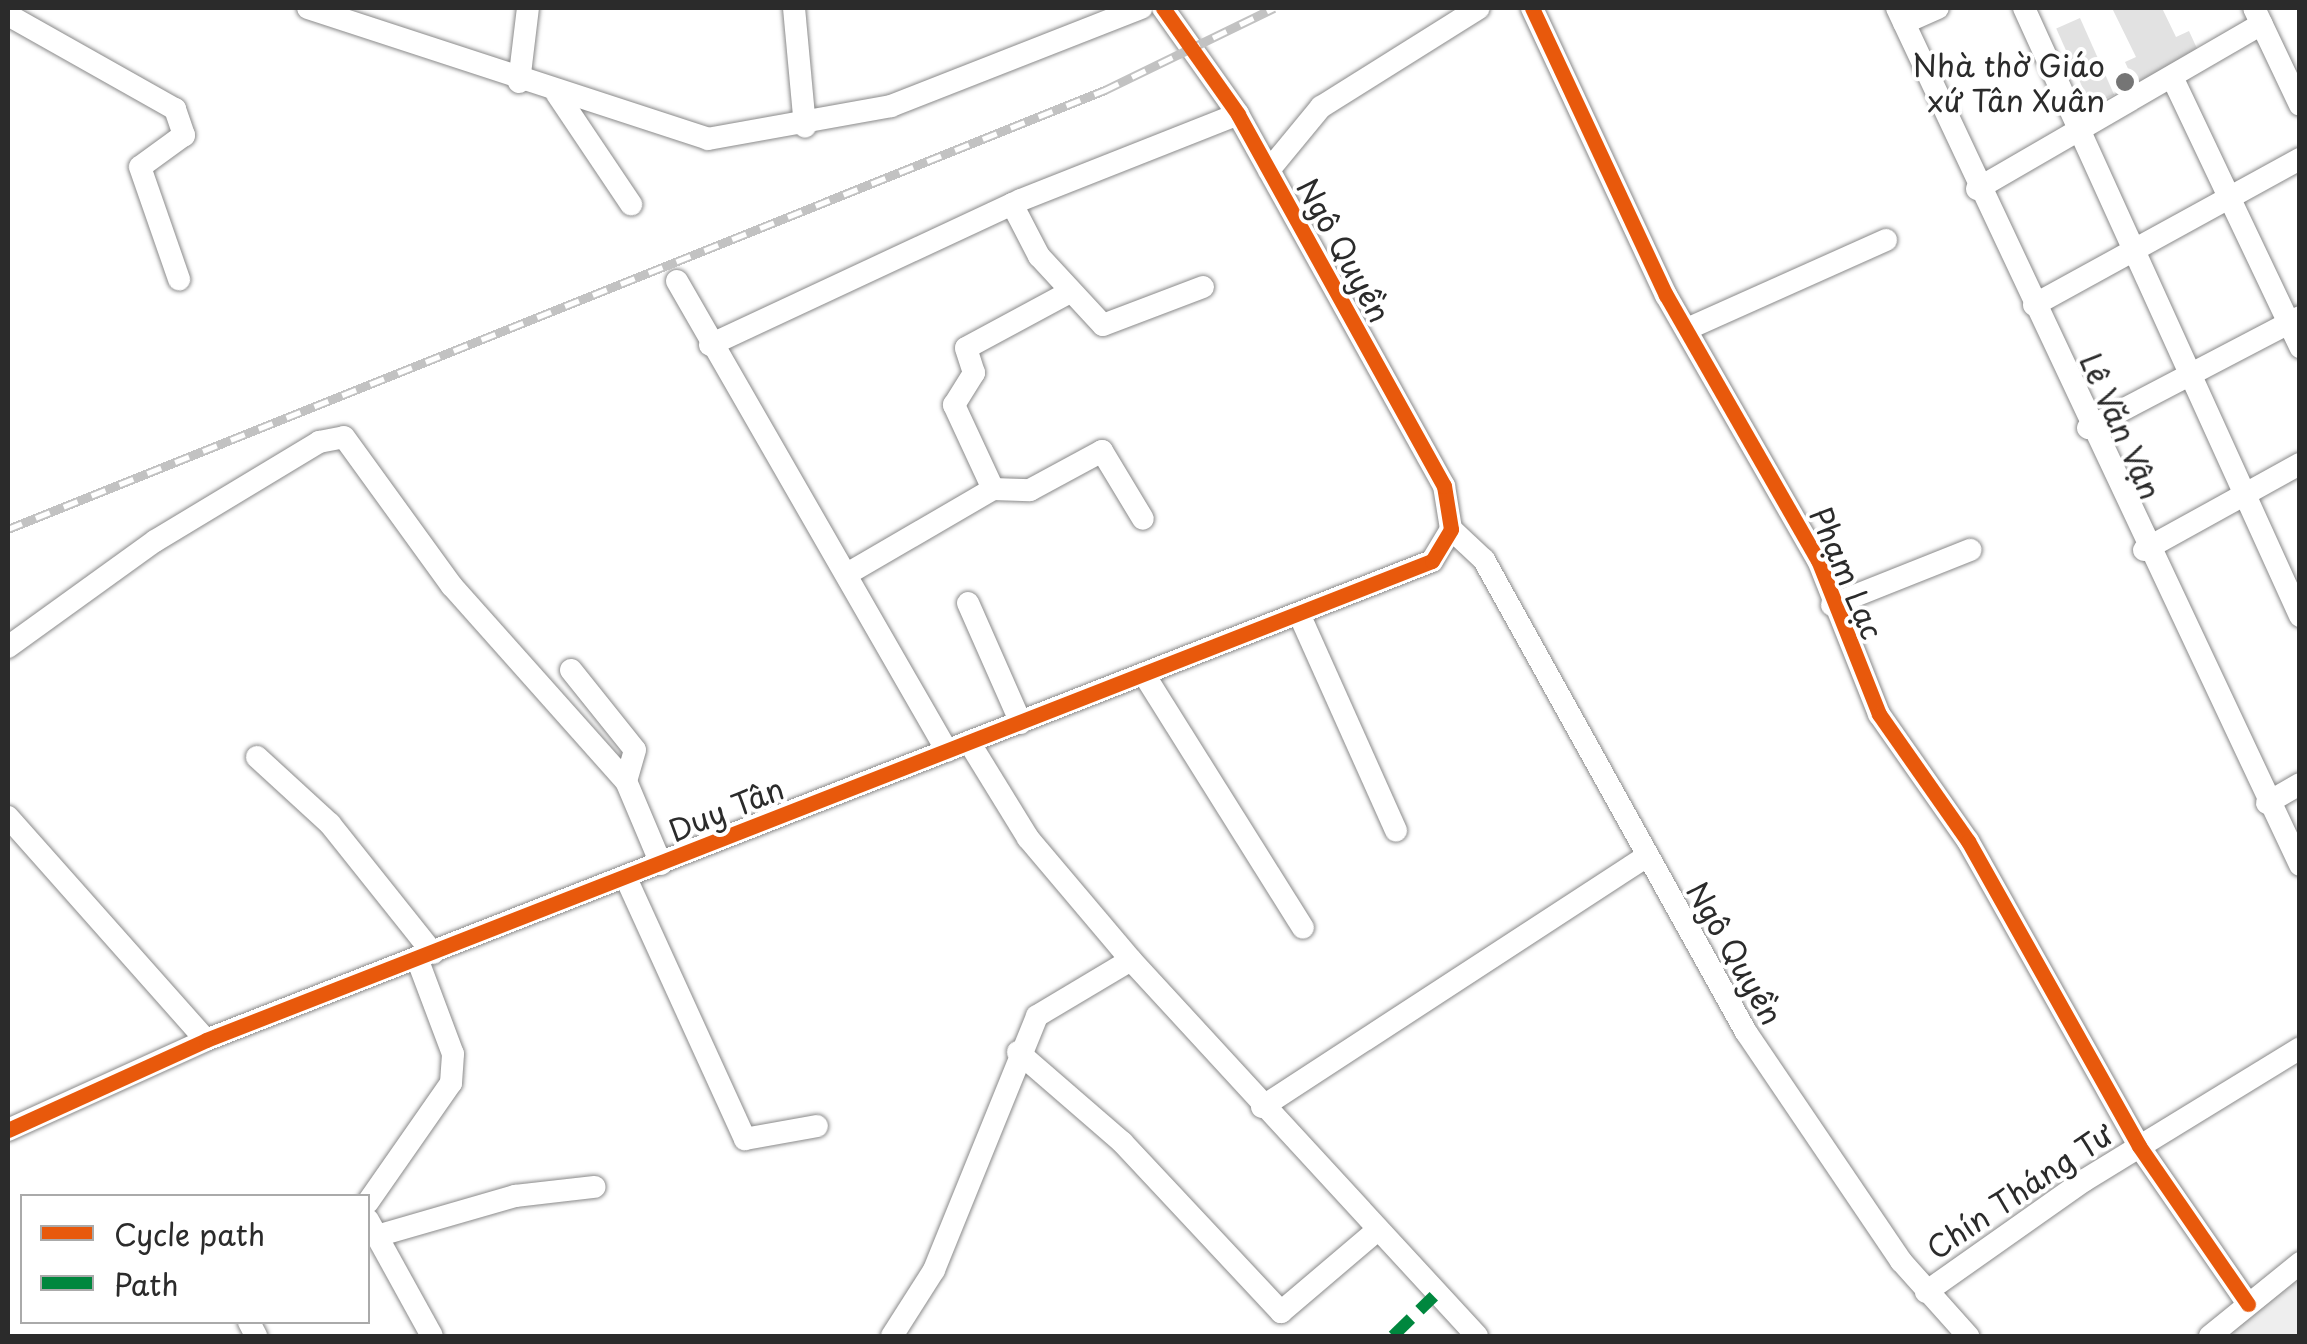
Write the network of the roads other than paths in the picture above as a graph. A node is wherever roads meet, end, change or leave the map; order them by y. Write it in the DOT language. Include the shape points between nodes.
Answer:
graph roads {
  1 [pos="308,8"];
  2 [pos="528,8"];
  3 [pos="794,8"];
  4 [pos="1141,8"];
  5 [pos="1163,8"];
  6 [pos="1479,8"];
  7 [pos="1532,8"];
  8 [pos="1938,8"];
  9 [pos="2031,10"];
  10 [pos="8,15"];
  11 [pos="1901,15"];
  12 [pos="2258,16"];
  13 [pos="2173,79"];
  14 [pos="519,82"];
  15 [pos="557,94"];
  16 [pos="2300,105"];
  17 [pos="1238,114"];
  18 [pos="805,126"];
  19 [pos="2078,130"];
  20 [pos="2300,159"];
  21 [pos="1269,170"];
  22 [pos="1977,189"];
  23 [pos="2228,200"];
  24 [pos="631,204"];
  25 [pos="1012,204"];
  26 [pos="1886,240"];
  27 [pos="2133,255"];
  28 [pos="179,279"];
  29 [pos="678,281"];
  30 [pos="1203,287"];
  31 [pos="1070,292"];
  32 [pos="2034,305"];
  33 [pos="2294,320"];
  34 [pos="1687,329"];
  35 [pos="710,345"];
  36 [pos="2300,348"];
  37 [pos="2190,376"];
  38 [pos="2088,428"];
  39 [pos="2300,464"];
  40 [pos="993,489"];
  41 [pos="2246,496"];
  42 [pos="1143,519"];
  43 [pos="1451,529"];
  44 [pos="1970,550"];
  45 [pos="2144,550"];
  46 [pos="847,574"];
  47 [pos="968,603"];
  48 [pos="1832,605"];
  49 [pos="1300,616"];
  50 [pos="2300,616"];
  51 [pos="8,647"];
  52 [pos="572,670"];
  53 [pos="1145,676"];
  54 [pos="1021,722"];
  55 [pos="970,742"];
  56 [pos="947,752"];
  57 [pos="257,757"];
  58 [pos="626,781"];
  59 [pos="2300,784"];
  60 [pos="2267,802"];
  61 [pos="8,817"];
  62 [pos="1396,831"];
  63 [pos="1645,857"];
  64 [pos="662,864"];
  65 [pos="2300,865"];
  66 [pos="626,878"];
  67 [pos="1304,928"];
  68 [pos="425,956"];
  69 [pos="1131,960"];
  70 [pos="206,1040"];
  71 [pos="2300,1048"];
  72 [pos="1018,1052"];
  73 [pos="1262,1107"];
  74 [pos="817,1126"];
  75 [pos="8,1130"];
  76 [pos="2139,1146"];
  77 [pos="594,1187"];
  78 [pos="370,1199"];
  79 [pos="374,1227"];
  80 [pos="1375,1232"];
  81 [pos="2300,1262"];
  82 [pos="1926,1292"];
  83 [pos="2248,1304"];
  84 [pos="432,1336"];
  85 [pos="892,1336"];
  86 [pos="1477,1336"];
  87 [pos="1968,1336"];
  88 [pos="2210,1336"];
  1 -- 14 [label="street"];
  2 -- 14 [label="street"];
  3 -- 18 [label="street"];
  4 -- 18 [label="street" via="927,94"];
  5 -- 17 [label="street, Ngô Quyền"];
  6 -- 21 [label="street" via="1321,107"];
  7 -- 34 [label="street, Phạm Lạc"];
  8 -- 11 [label="street"];
  9 -- 19 [label="street"];
  10 -- 28 [label="street" via="175,109 184,135 140,167"];
  11 -- 22 [label="street, Lê Văn Vận"];
  12 -- 13 [label="street"];
  12 -- 16 [label="street"];
  13 -- 19 [label="street"];
  13 -- 23 [label="street"];
  14 -- 15 [label="street"];
  15 -- 18 [label="street" via="686,137"];
  15 -- 24 [label="street"];
  17 -- 21 [label="street, Ngô Quyền"];
  17 -- 25 [label="street"];
  19 -- 22 [label="street"];
  19 -- 27 [label="street"];
  20 -- 23 [label="street"];
  21 -- 43 [label="street, Ngô Quyền" via="1444,486"];
  22 -- 32 [label="street, Lê Văn Vận"];
  23 -- 27 [label="street"];
  23 -- 33 [label="street"];
  25 -- 31 [label="street"];
  25 -- 35 [label="street"];
  26 -- 34 [label="street"];
  27 -- 32 [label="street"];
  27 -- 37 [label="street"];
  29 -- 35 [label="street"];
  30 -- 31 [label="street" via="1103,325"];
  31 -- 40 [label="street" via="966,348 974,372 954,405"];
  32 -- 38 [label="street, Lê Văn Vận"];
  33 -- 36 [label="street"];
  33 -- 37 [label="street"];
  34 -- 48 [label="street, Phạm Lạc" via="1818,560"];
  35 -- 46 [label="street"];
  37 -- 38 [label="street"];
  37 -- 41 [label="street"];
  38 -- 45 [label="street, Lê Văn Vận"];
  39 -- 41 [label="street"];
  40 -- 42 [label="street" via="1030,490 1102,450"];
  40 -- 46 [label="street"];
  41 -- 45 [label="street"];
  41 -- 50 [label="street"];
  43 -- 49 [label="street, Duy Tân" via="1420,569"];
  43 -- 63 [label="street, Ngô Quyền" via="1484,560"];
  44 -- 48 [label="street"];
  45 -- 60 [label="street, Lê Văn Vận"];
  46 -- 56 [label="street"];
  47 -- 54 [label="street"];
  48 -- 76 [label="street, Phạm Lạc" via="1879,714 1968,840"];
  49 -- 53 [label="street, Duy Tân"];
  49 -- 62 [label="street"];
  51 -- 58 [label="street" via="156,540 336,436 369,463 452,586"];
  52 -- 58 [label="street" via="635,750"];
  53 -- 54 [label="street, Duy Tân"];
  53 -- 67 [label="street"];
  54 -- 55 [label="street, Duy Tân"];
  55 -- 56 [label="street, Duy Tân"];
  55 -- 69 [label="street" via="1028,838"];
  56 -- 64 [label="street, Duy Tân"];
  57 -- 68 [label="street" via="330,824"];
  58 -- 64 [label="street"];
  59 -- 60 [label="street"];
  60 -- 65 [label="street, Lê Văn Vận"];
  61 -- 70 [label="street"];
  63 -- 73 [label="street"];
  63 -- 82 [label="street, Ngô Quyền" via="1746,1032"];
  64 -- 66 [label="street, Duy Tân"];
  66 -- 68 [label="street, Duy Tân"];
  66 -- 74 [label="street" via="745,1139"];
  68 -- 70 [label="street, Duy Tân"];
  68 -- 78 [label="street" via="453,1054 451,1083"];
  69 -- 72 [label="street" via="1050,1004"];
  69 -- 73 [label="street"];
  70 -- 75 [label="street, Duy Tân"];
  71 -- 76 [label="street, Chín Tháng Tư"];
  72 -- 80 [label="street" via="1122,1142 1281,1312"];
  72 -- 85 [label="street" via="934,1270"];
  73 -- 80 [label="street"];
  76 -- 82 [label="street, Chín Tháng Tư"];
  76 -- 83 [label="street, Phạm Lạc"];
  77 -- 79 [label="street" via="515,1196"];
  79 -- 84 [label="street"];
  80 -- 86 [label="street"];
  81 -- 83 [label="street"];
  82 -- 87 [label="street, Ngô Quyền"];
  83 -- 88 [label="street"];
}
